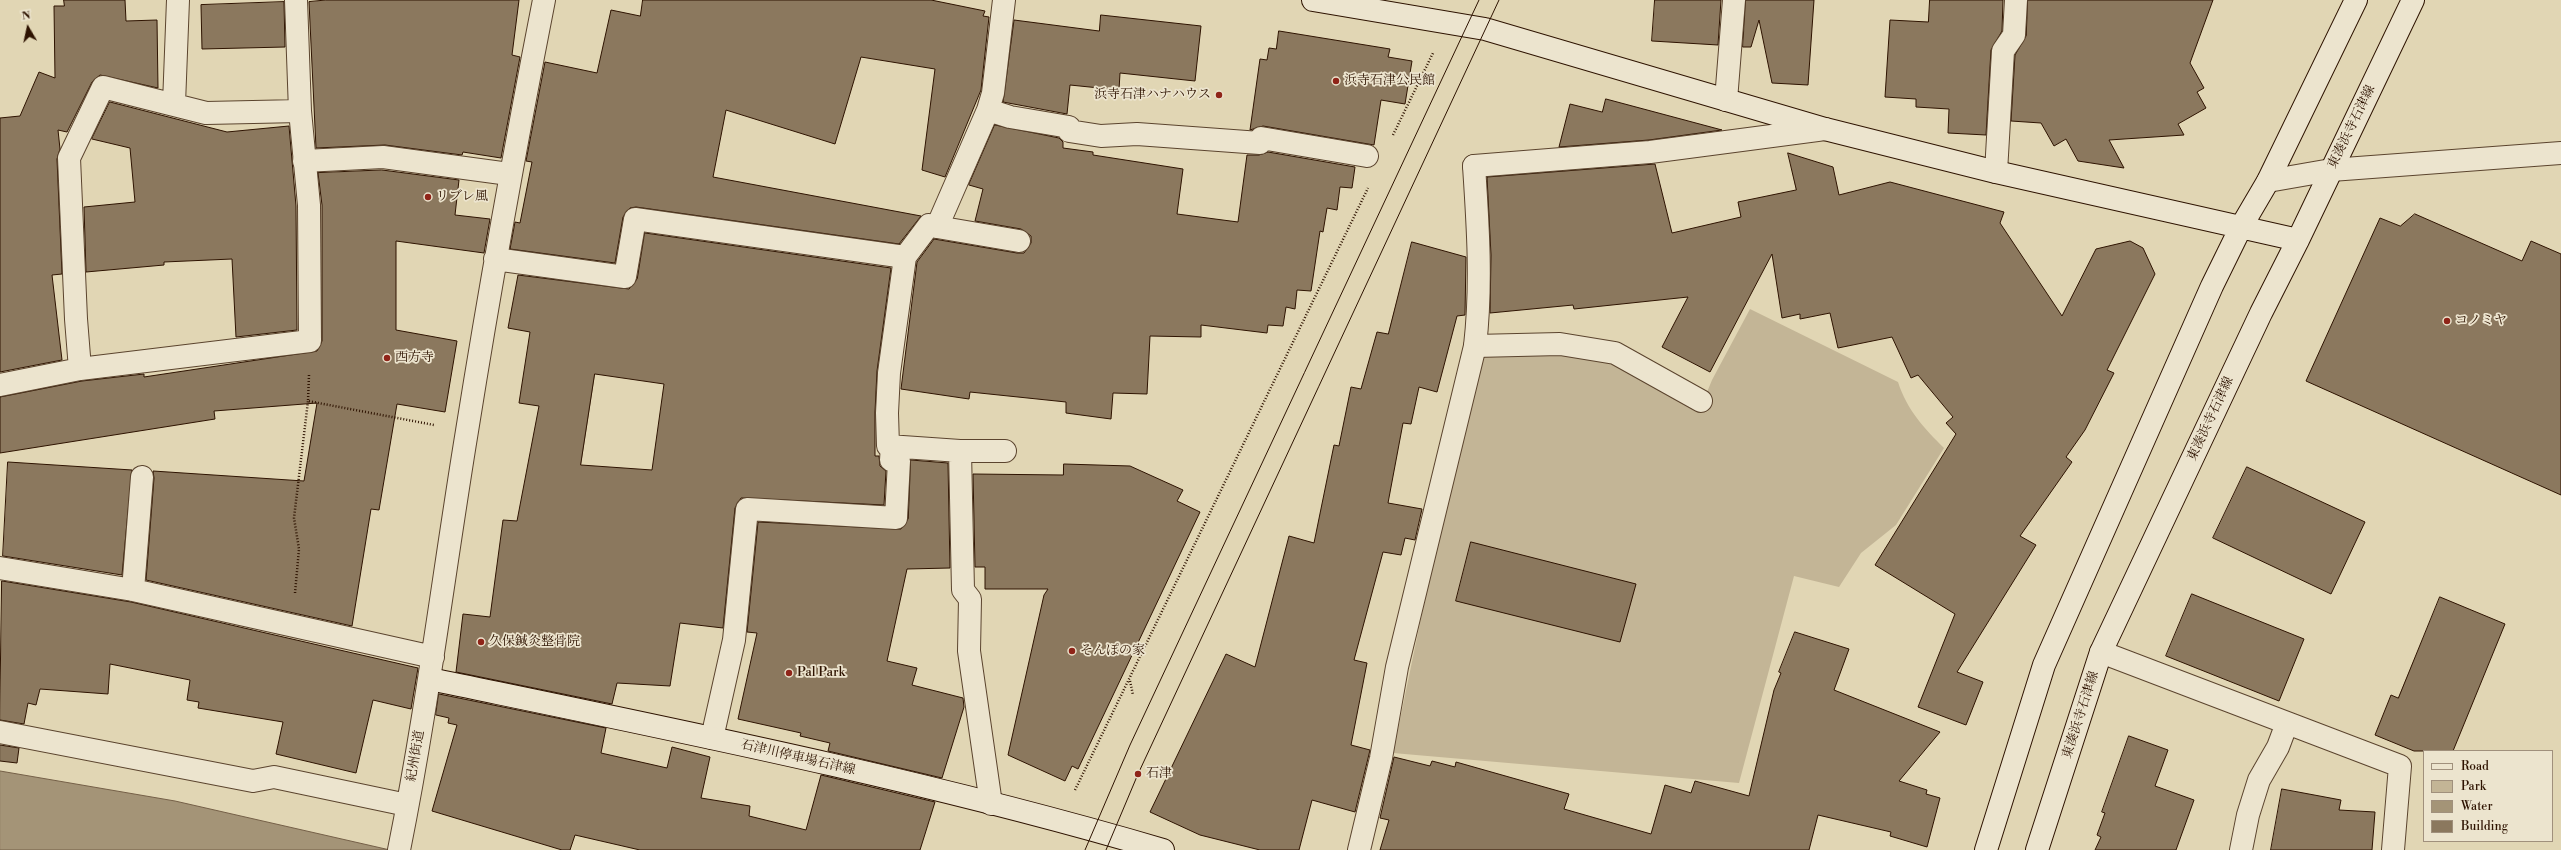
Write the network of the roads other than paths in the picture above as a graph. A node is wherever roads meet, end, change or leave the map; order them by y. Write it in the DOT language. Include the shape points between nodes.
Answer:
graph roads {
  1 [pos="178,0"];
  2 [pos="296,0"];
  3 [pos="544,0"];
  4 [pos="1004,0"];
  5 [pos="1313,0"];
  6 [pos="1734,0"];
  7 [pos="2016,0"];
  8 [pos="2356,0"];
  9 [pos="2413,0"];
  10 [pos="1363,4"];
  11 [pos="1726,100"];
  12 [pos="174,104"];
  13 [pos="988,110"];
  14 [pos="300,111"];
  15 [pos="1825,129"];
  16 [pos="2561,153"];
  17 [pos="1367,156"];
  18 [pos="304,161"];
  19 [pos="2331,170"];
  20 [pos="1996,172"];
  21 [pos="509,174"];
  22 [pos="2268,182"];
  23 [pos="937,227"];
  24 [pos="2241,227"];
  25 [pos="2298,240"];
  26 [pos="1019,241"];
  27 [pos="905,257"];
  28 [pos="495,259"];
  29 [pos="1475,346"];
  30 [pos="80,369"];
  31 [pos="0,385"];
  32 [pos="1701,401"];
  33 [pos="892,446"];
  34 [pos="960,451"];
  35 [pos="1005,451"];
  36 [pos="142,477"];
  37 [pos="0,568"];
  38 [pos="133,590"];
  39 [pos="2101,652"];
  40 [pos="433,657"];
  41 [pos="430,679"];
  42 [pos="2287,723"];
  43 [pos="0,732"];
  44 [pos="712,738"];
  45 [pos="991,804"];
  46 [pos="407,805"];
  47 [pos="400,842"];
  48 [pos="1163,850"];
  49 [pos="1359,850"];
  50 [pos="1986,850"];
  51 [pos="2037,850"];
  52 [pos="2241,850"];
  53 [pos="2393,850"];
  1 -- 12 [label="street"];
  2 -- 14 [label="street"];
  3 -- 21 [label="street, 紀州街道"];
  4 -- 13 [label="street" via="993,93"];
  5 -- 10 [label="street"];
  6 -- 11 [label="street"];
  7 -- 20 [label="street" via="2014,35 2003,51"];
  8 -- 22 [label="street"];
  9 -- 19 [label="street, 東湊浜寺石津線"];
  10 -- 11 [label="street" via="1485,29"];
  11 -- 15 [label="street"];
  12 -- 14 [label="street" via="206,113"];
  12 -- 30 [label="street" via="103,86 69,158"];
  13 -- 17 [label="street" via="1010,117 1070,127 1069,131 1101,136 1137,134 1260,142 1261,138"];
  13 -- 23 [label="street"];
  14 -- 18 [label="street"];
  15 -- 20 [label="street"];
  15 -- 29 [label="street" via="1650,152 1474,166 1480,254 1479,310"];
  16 -- 19 [label="street"];
  18 -- 21 [label="street" via="383,157"];
  18 -- 30 [label="street" via="309,205 310,341"];
  19 -- 22 [label="street"];
  19 -- 25 [label="street, 東湊浜寺石津線"];
  20 -- 24 [label="street"];
  21 -- 28 [label="street, 紀州街道"];
  22 -- 24 [label="street"];
  23 -- 26 [label="street"];
  23 -- 27 [label="street" via="929,225"];
  24 -- 25 [label="street"];
  24 -- 50 [label="street" via="2208,294 2044,665"];
  25 -- 39 [label="street, 東湊浜寺石津線"];
  27 -- 28 [label="street" via="635,219 625,277"];
  27 -- 33 [label="street" via="886,413 888,446"];
  28 -- 40 [label="street, 紀州街道" via="466,432"];
  29 -- 32 [label="street" via="1560,344 1615,353"];
  29 -- 49 [label="street" via="1397,667 1381,758"];
  30 -- 31 [label="street"];
  33 -- 34 [label="street"];
  33 -- 44 [label="street" via="891,460 899,461 896,518 747,509 734,640"];
  34 -- 35 [label="street"];
  34 -- 45 [label="street" via="963,590 970,599 969,651"];
  36 -- 38 [label="street"];
  37 -- 38 [label="street"];
  38 -- 40 [label="street"];
  39 -- 42 [label="street"];
  39 -- 51 [label="street, 東湊浜寺石津線"];
  40 -- 41 [label="street, 紀州街道"];
  41 -- 44 [label="street, 石津川停車場石津線"];
  41 -- 46 [label="street, 紀州街道"];
  42 -- 52 [label="street" via="2278,747 2259,780"];
  42 -- 53 [label="street" via="2400,766"];
  43 -- 46 [label="street" via="254,781 274,777"];
  44 -- 45 [label="street, 石津川停車場石津線"];
  45 -- 48 [label="street, 石津川停車場石津線"];
  46 -- 47 [label="street, 紀州街道"];
}
